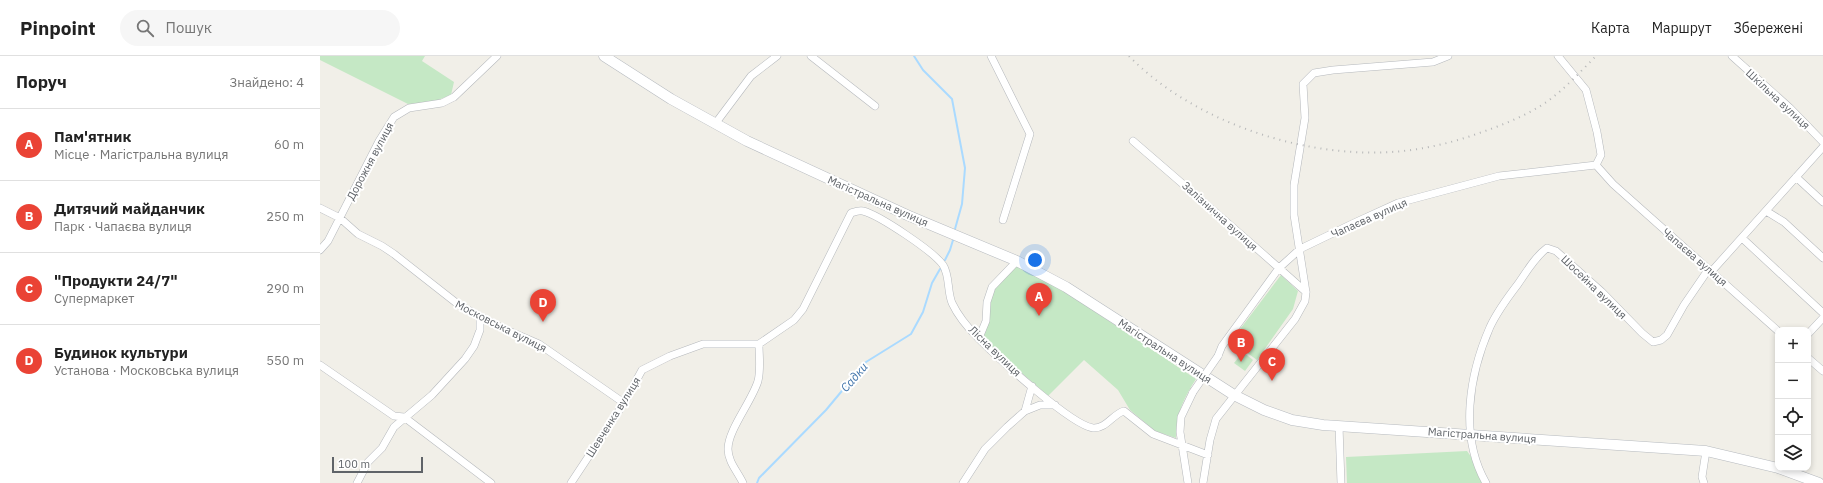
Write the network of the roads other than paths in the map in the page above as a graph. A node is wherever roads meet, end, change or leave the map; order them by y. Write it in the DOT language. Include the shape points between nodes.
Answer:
graph roads {
  1 [pos="498,56"];
  2 [pos="604,56"];
  3 [pos="777,56"];
  4 [pos="811,56"];
  5 [pos="991,56"];
  6 [pos="1448,56"];
  7 [pos="1558,56"];
  8 [pos="1732,56"];
  9 [pos="875,106"];
  10 [pos="715,124"];
  11 [pos="1132,141"];
  12 [pos="1823,142"];
  13 [pos="1823,147"];
  14 [pos="1596,165"];
  15 [pos="1796,178"];
  16 [pos="1823,202"];
  17 [pos="320,208"];
  18 [pos="1766,211"];
  19 [pos="340,218"];
  20 [pos="1003,220"];
  21 [pos="1742,238"];
  22 [pos="1300,249"];
  23 [pos="320,250"];
  24 [pos="1823,258"];
  25 [pos="1017,261"];
  26 [pos="1279,268"];
  27 [pos="1709,271"];
  28 [pos="1306,292"];
  29 [pos="1823,313"];
  30 [pos="480,317"];
  31 [pos="1823,318"];
  32 [pos="1775,328"];
  33 [pos="1811,331"];
  34 [pos="979,338"];
  35 [pos="759,344"];
  36 [pos="1811,361"];
  37 [pos="320,365"];
  38 [pos="1823,371"];
  39 [pos="1032,386"];
  40 [pos="1234,395"];
  41 [pos="624,403"];
  42 [pos="1056,405"];
  43 [pos="1026,411"];
  44 [pos="394,416"];
  45 [pos="404,417"];
  46 [pos="1339,426"];
  47 [pos="394,427"];
  48 [pos="1471,434"];
  49 [pos="1182,445"];
  50 [pos="1706,451"];
  51 [pos="1208,454"];
  52 [pos="1775,467"];
  53 [pos="1786,471"];
  54 [pos="357,483"];
  55 [pos="491,483"];
  56 [pos="571,483"];
  57 [pos="743,483"];
  58 [pos="963,483"];
  59 [pos="1188,483"];
  60 [pos="1203,483"];
  61 [pos="1341,483"];
  62 [pos="1486,483"];
  63 [pos="1704,483"];
  64 [pos="1819,483"];
  1 -- 19 [label="street, Дорожня вулиця" via="454,97 442,103 409,108 394,117 378,141"];
  2 -- 10 [label="main road, Магістральна вулиця"];
  3 -- 10 [label="street" via="751,76"];
  4 -- 9 [label="street"];
  5 -- 20 [label="street" via="1030,134"];
  6 -- 22 [label="street" via="1433,62 1314,73 1302,84 1305,118 1294,186 1294,215"];
  7 -- 14 [label="street" via="1586,90 1601,156"];
  8 -- 12 [label="street, Шкільна вулиця" via="1790,108"];
  10 -- 25 [label="main road, Магістральна вулиця" via="814,172"];
  11 -- 26 [label="street, Залізнична вулиця" via="1200,197"];
  13 -- 15 [label="street"];
  14 -- 22 [label="street, Чапаєва вулиця" via="1499,176 1398,203"];
  14 -- 27 [label="street, Чапаєва вулиця" via="1613,184"];
  15 -- 16 [label="street"];
  15 -- 18 [label="street"];
  17 -- 19 [label="street, Московська вулиця"];
  18 -- 21 [label="street"];
  18 -- 24 [label="street" via="1784,222"];
  19 -- 23 [label="street, Дорожня вулиця"];
  19 -- 30 [label="street, Московська вулиця" via="358,234 394,254 458,305"];
  21 -- 27 [label="street"];
  21 -- 29 [label="street"];
  22 -- 26 [label="street, Чапаєва вулиця"];
  22 -- 28 [label="street"];
  25 -- 34 [label="street" via="992,287 987,302 986,321"];
  25 -- 40 [label="main road, Магістральна вулиця" via="1066,287"];
  26 -- 28 [label="street, Залізнична вулиця"];
  26 -- 49 [label="street, Чапаєва вулиця, bridge" via="1222,346 1193,392 1181,417"];
  27 -- 32 [label="street, Чапаєва вулиця"];
  27 -- 48 [label="street, Шосейна вулиця" via="1684,305 1667,335 1653,342 1556,251 1547,248 1539,254 1490,327 1471,392"];
  28 -- 40 [label="street" via="1305,301 1295,319 1252,376"];
  30 -- 41 [label="street, Московська вулиця" via="539,344"];
  30 -- 45 [label="street" via="480,330 474,346 432,395"];
  31 -- 33 [label="street"];
  34 -- 35 [label="street, Лісна вулиця" via="952,302 943,265 884,221 862,211 851,213 803,309 784,328"];
  34 -- 39 [label="street, Лісна вулиця"];
  35 -- 41 [label="street, Шевченка вулиця" via="702,344 670,356 642,370"];
  35 -- 57 [label="street" via="758,382 731,437 728,449 730,460"];
  36 -- 38 [label="street"];
  37 -- 44 [label="street"];
  39 -- 42 [label="street, Лісна вулиця"];
  39 -- 43 [label="street"];
  40 -- 46 [label="main road, Магістральна вулиця" via="1292,420"];
  40 -- 51 [label="street" via="1216,419"];
  41 -- 56 [label="street, Шевченка вулиця"];
  42 -- 43 [label="street" via="1040,405"];
  42 -- 49 [label="street, Лісна вулиця" via="1084,426 1094,428 1103,426 1124,411 1153,434"];
  43 -- 58 [label="street" via="985,449"];
  44 -- 45 [label="street"];
  44 -- 47 [label="street"];
  45 -- 47 [label="street"];
  45 -- 55 [label="street"];
  46 -- 48 [label="main road, Магістральна вулиця"];
  46 -- 61 [label="street"];
  47 -- 54 [label="street" via="382,448 368,462"];
  48 -- 50 [label="main road, Магістральна вулиця"];
  48 -- 62 [label="street" via="1478,469"];
  49 -- 51 [label="street"];
  49 -- 59 [label="street, Чапаєва вулиця"];
  50 -- 52 [label="main road, Магістральна вулиця"];
  50 -- 63 [label="street" via="1702,477"];
  51 -- 60 [label="street"];
  53 -- 64 [label="main road, Магістральна вулиця"];
}
